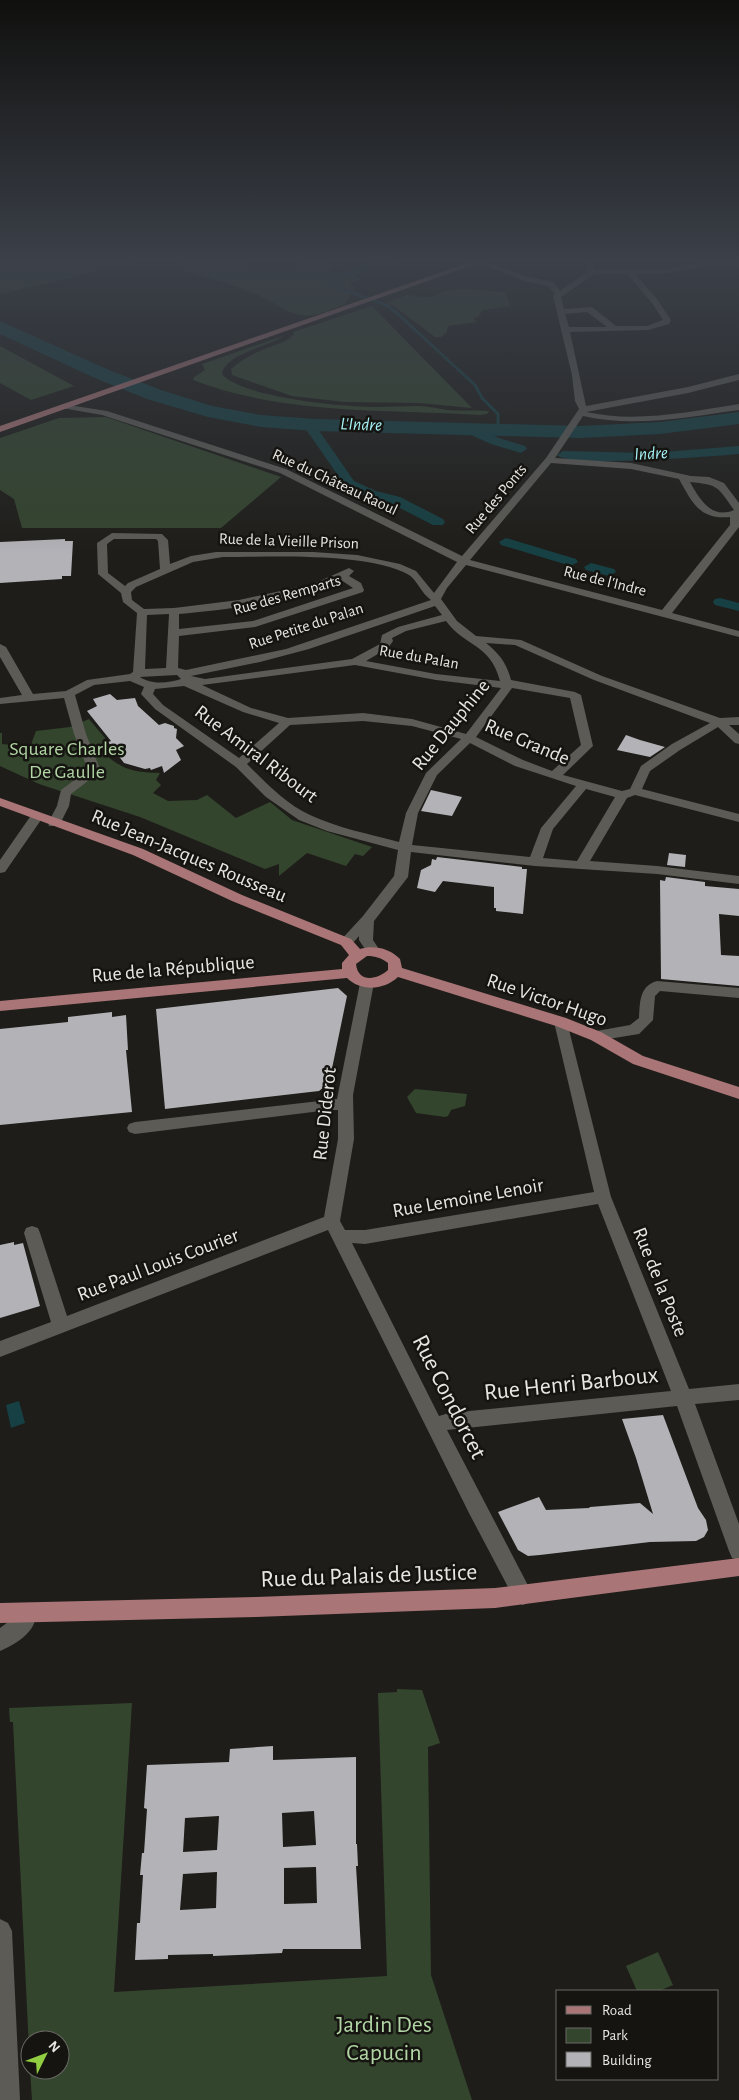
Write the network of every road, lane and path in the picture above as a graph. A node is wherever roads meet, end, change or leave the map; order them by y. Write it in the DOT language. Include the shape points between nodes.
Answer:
graph roads {
  1 [pos="203,358"];
  2 [pos="571,358"];
  3 [pos="739,377"];
  4 [pos="84,400"];
  5 [pos="65,406"];
  6 [pos="739,407"];
  7 [pos="580,412"];
  8 [pos="104,413"];
  9 [pos="0,429"];
  10 [pos="550,458"];
  11 [pos="682,477"];
  12 [pos="738,513"];
  13 [pos="361,559"];
  14 [pos="463,561"];
  15 [pos="165,570"];
  16 [pos="343,577"];
  17 [pos="126,592"];
  18 [pos="436,600"];
  19 [pos="174,611"];
  20 [pos="142,612"];
  21 [pos="665,614"];
  22 [pos="449,617"];
  23 [pos="173,633"];
  24 [pos="739,634"];
  25 [pos="475,639"];
  26 [pos="0,647"];
  27 [pos="355,662"];
  28 [pos="172,671"];
  29 [pos="136,675"];
  30 [pos="185,679"];
  31 [pos="506,683"];
  32 [pos="150,686"];
  33 [pos="585,686"];
  34 [pos="69,694"];
  35 [pos="30,699"];
  36 [pos="0,701"];
  37 [pos="739,721"];
  38 [pos="287,722"];
  39 [pos="719,722"];
  40 [pos="469,738"];
  41 [pos="739,740"];
  42 [pos="240,764"];
  43 [pos="554,776"];
  44 [pos="581,784"];
  45 [pos="628,793"];
  46 [pos="0,802"];
  47 [pos="38,817"];
  48 [pos="739,818"];
  49 [pos="54,822"];
  50 [pos="407,848"];
  51 [pos="535,862"];
  52 [pos="581,865"];
  53 [pos="0,868"];
  54 [pos="739,880"];
  55 [pos="367,921"];
  56 [pos="345,941"];
  57 [pos="374,952"];
  58 [pos="357,955"];
  59 [pos="395,972"];
  60 [pos="350,973"];
  61 [pos="367,983"];
  62 [pos="739,993"];
  63 [pos="0,1006"];
  64 [pos="561,1022"];
  65 [pos="596,1036"];
  66 [pos="739,1093"];
  67 [pos="345,1105"];
  68 [pos="134,1128"];
  69 [pos="604,1197"];
  70 [pos="336,1228"];
  71 [pos="32,1233"];
  72 [pos="61,1325"];
  73 [pos="0,1349"];
  74 [pos="739,1392"];
  75 [pos="683,1398"];
  76 [pos="434,1425"];
  77 [pos="739,1551"];
  78 [pos="739,1568"];
  79 [pos="522,1595"];
  80 [pos="28,1612"];
  81 [pos="0,1613"];
  82 [pos="0,1641"];
  83 [pos="0,1931"];
  84 [pos="7,2100"];
  1 -- 4 [label="main road"];
  2 -- 7 [label="street"];
  3 -- 7 [label="street"];
  4 -- 5 [label="main road"];
  4 -- 8 [label="street, Rue du Château Raoul"];
  5 -- 8 [label="street, Rue du Château Raoul"];
  5 -- 9 [label="main road"];
  6 -- 7 [label="street" via="649,419 595,418"];
  7 -- 10 [label="street, Rue des Ponts"];
  8 -- 14 [label="street, Rue du Château Raoul" via="283,471"];
  10 -- 11 [label="street" via="631,466"];
  10 -- 14 [label="street, Rue des Ponts"];
  11 -- 12 [label="street" via="721,485"];
  11 -- 12 [label="street" via="702,509 723,516"];
  12 -- 21 [label="street" via="728,535"];
  13 -- 15 [label="street, Rue de la Vieille Prison" via="206,555"];
  13 -- 16 [label="street"];
  13 -- 18 [label="street, Rue de la Vieille Prison" via="400,566 414,575"];
  14 -- 18 [label="street, Rue des Ponts"];
  14 -- 21 [label="street, Rue de l'Indre"];
  15 -- 17 [label="street, Rue de la Vieille Prison" via="132,585"];
  15 -- 17 [label="street" via="163,540 158,536 112,536 106,539 102,542 103,574"];
  16 -- 19 [label="street" via="303,591"];
  16 -- 23 [label="street, Rue des Remparts" via="357,585 359,590 254,624"];
  17 -- 20 [label="street" via="127,600"];
  18 -- 22 [label="street, Rue de la Vieille Prison"];
  18 -- 30 [label="street, Rue Petite du Palan" via="306,646"];
  19 -- 20 [label="street"];
  19 -- 23 [label="street"];
  20 -- 29 [label="street"];
  21 -- 24 [label="street, Rue de l'Indre"];
  22 -- 25 [label="street, Rue de la Vieille Prison"];
  22 -- 27 [label="street" via="402,629 386,637 384,646"];
  23 -- 28 [label="street"];
  25 -- 31 [label="street, Rue de la Vieille Prison" via="493,654"];
  25 -- 33 [label="street" via="518,642"];
  26 -- 35 [label="street"];
  27 -- 30 [label="street" via="205,682"];
  27 -- 31 [label="street, Rue du Palan" via="436,677 498,685"];
  28 -- 29 [label="street"];
  28 -- 30 [label="street" via="180,671"];
  29 -- 32 [label="street" via="139,683"];
  29 -- 34 [label="street" via="91,682"];
  30 -- 32 [label="street"];
  30 -- 38 [label="street, Rue Grande" via="247,710"];
  31 -- 33 [label="street, Rue du Palan"];
  31 -- 40 [label="street, Rue Dauphine" via="507,687 492,710"];
  32 -- 42 [label="street, Rue Amiral Ribourt" via="147,694 159,707"];
  33 -- 39 [label="street"];
  33 -- 43 [label="street" via="587,746"];
  34 -- 35 [label="street"];
  34 -- 49 [label="street" via="95,771 65,793 64,806"];
  35 -- 36 [label="street"];
  37 -- 39 [label="street"];
  38 -- 40 [label="street, Rue Grande" via="363,717 412,723"];
  38 -- 42 [label="street"];
  39 -- 41 [label="street"];
  39 -- 45 [label="street" via="645,769"];
  40 -- 43 [label="street, Rue Grande"];
  40 -- 50 [label="street, Rue Dauphine" via="432,773 412,813"];
  42 -- 50 [label="street, Rue Amiral Ribourt" via="270,794 304,817"];
  43 -- 44 [label="street, Rue Grande"];
  44 -- 45 [label="street, Rue Grande"];
  44 -- 51 [label="street" via="547,828"];
  45 -- 48 [label="street, Rue Grande"];
  45 -- 52 [label="street"];
  46 -- 47 [label="main road, Rue Jean-Jacques Rousseau"];
  47 -- 49 [label="main road, Rue Jean-Jacques Rousseau"];
  47 -- 53 [label="street"];
  49 -- 56 [label="main road, Rue Jean-Jacques Rousseau" via="138,852 231,895"];
  50 -- 51 [label="street, Rue Amiral Ribourt"];
  50 -- 55 [label="street, Rue Dauphine" via="401,877"];
  51 -- 52 [label="street, Rue Amiral Ribourt"];
  52 -- 54 [label="street, Rue Amiral Ribourt"];
  55 -- 56 [label="street, Rue Dauphine"];
  55 -- 57 [label="street" via="366,940"];
  56 -- 58 [label="main road, Rue Jean-Jacques Rousseau"];
  57 -- 58 [label="main road"];
  57 -- 59 [label="main road" via="391,958 395,962"];
  58 -- 60 [label="main road" via="349,963"];
  59 -- 61 [label="main road" via="388,980"];
  59 -- 64 [label="main road, Rue Victor Hugo"];
  60 -- 61 [label="main road" via="356,980"];
  60 -- 63 [label="main road, Rue de la République"];
  61 -- 67 [label="street, Rue Diderot" via="344,1096"];
  62 -- 65 [label="street" via="657,986 648,995 646,1020 634,1030"];
  64 -- 65 [label="main road, Rue Victor Hugo"];
  64 -- 69 [label="street, Rue de la Poste"];
  65 -- 66 [label="main road, Rue Victor Hugo" via="638,1060"];
  67 -- 68 [label="street" via="330,1104"];
  67 -- 70 [label="street, Rue Diderot" via="346,1139"];
  69 -- 70 [label="street, Rue Lemoine Lenoir" via="365,1237"];
  69 -- 75 [label="street, Rue de la Poste"];
  70 -- 72 [label="street, Rue Paul Louis Courier"];
  70 -- 76 [label="street, Rue Condorcet"];
  71 -- 72 [label="street"];
  72 -- 73 [label="street, Rue Paul Louis Courier"];
  74 -- 75 [label="street, Rue Henri Barboux"];
  75 -- 76 [label="street, Rue Henri Barboux"];
  75 -- 77 [label="street, Rue de la Poste"];
  76 -- 79 [label="street, Rue Condorcet"];
  78 -- 79 [label="main road, Rue du Palais de Justice"];
  79 -- 80 [label="main road, Rue du Palais de Justice" via="402,1603"];
  80 -- 81 [label="main road, Rue du Palais de Justice"];
  80 -- 82 [label="street" via="26,1621"];
  83 -- 84 [label="street"];
}
